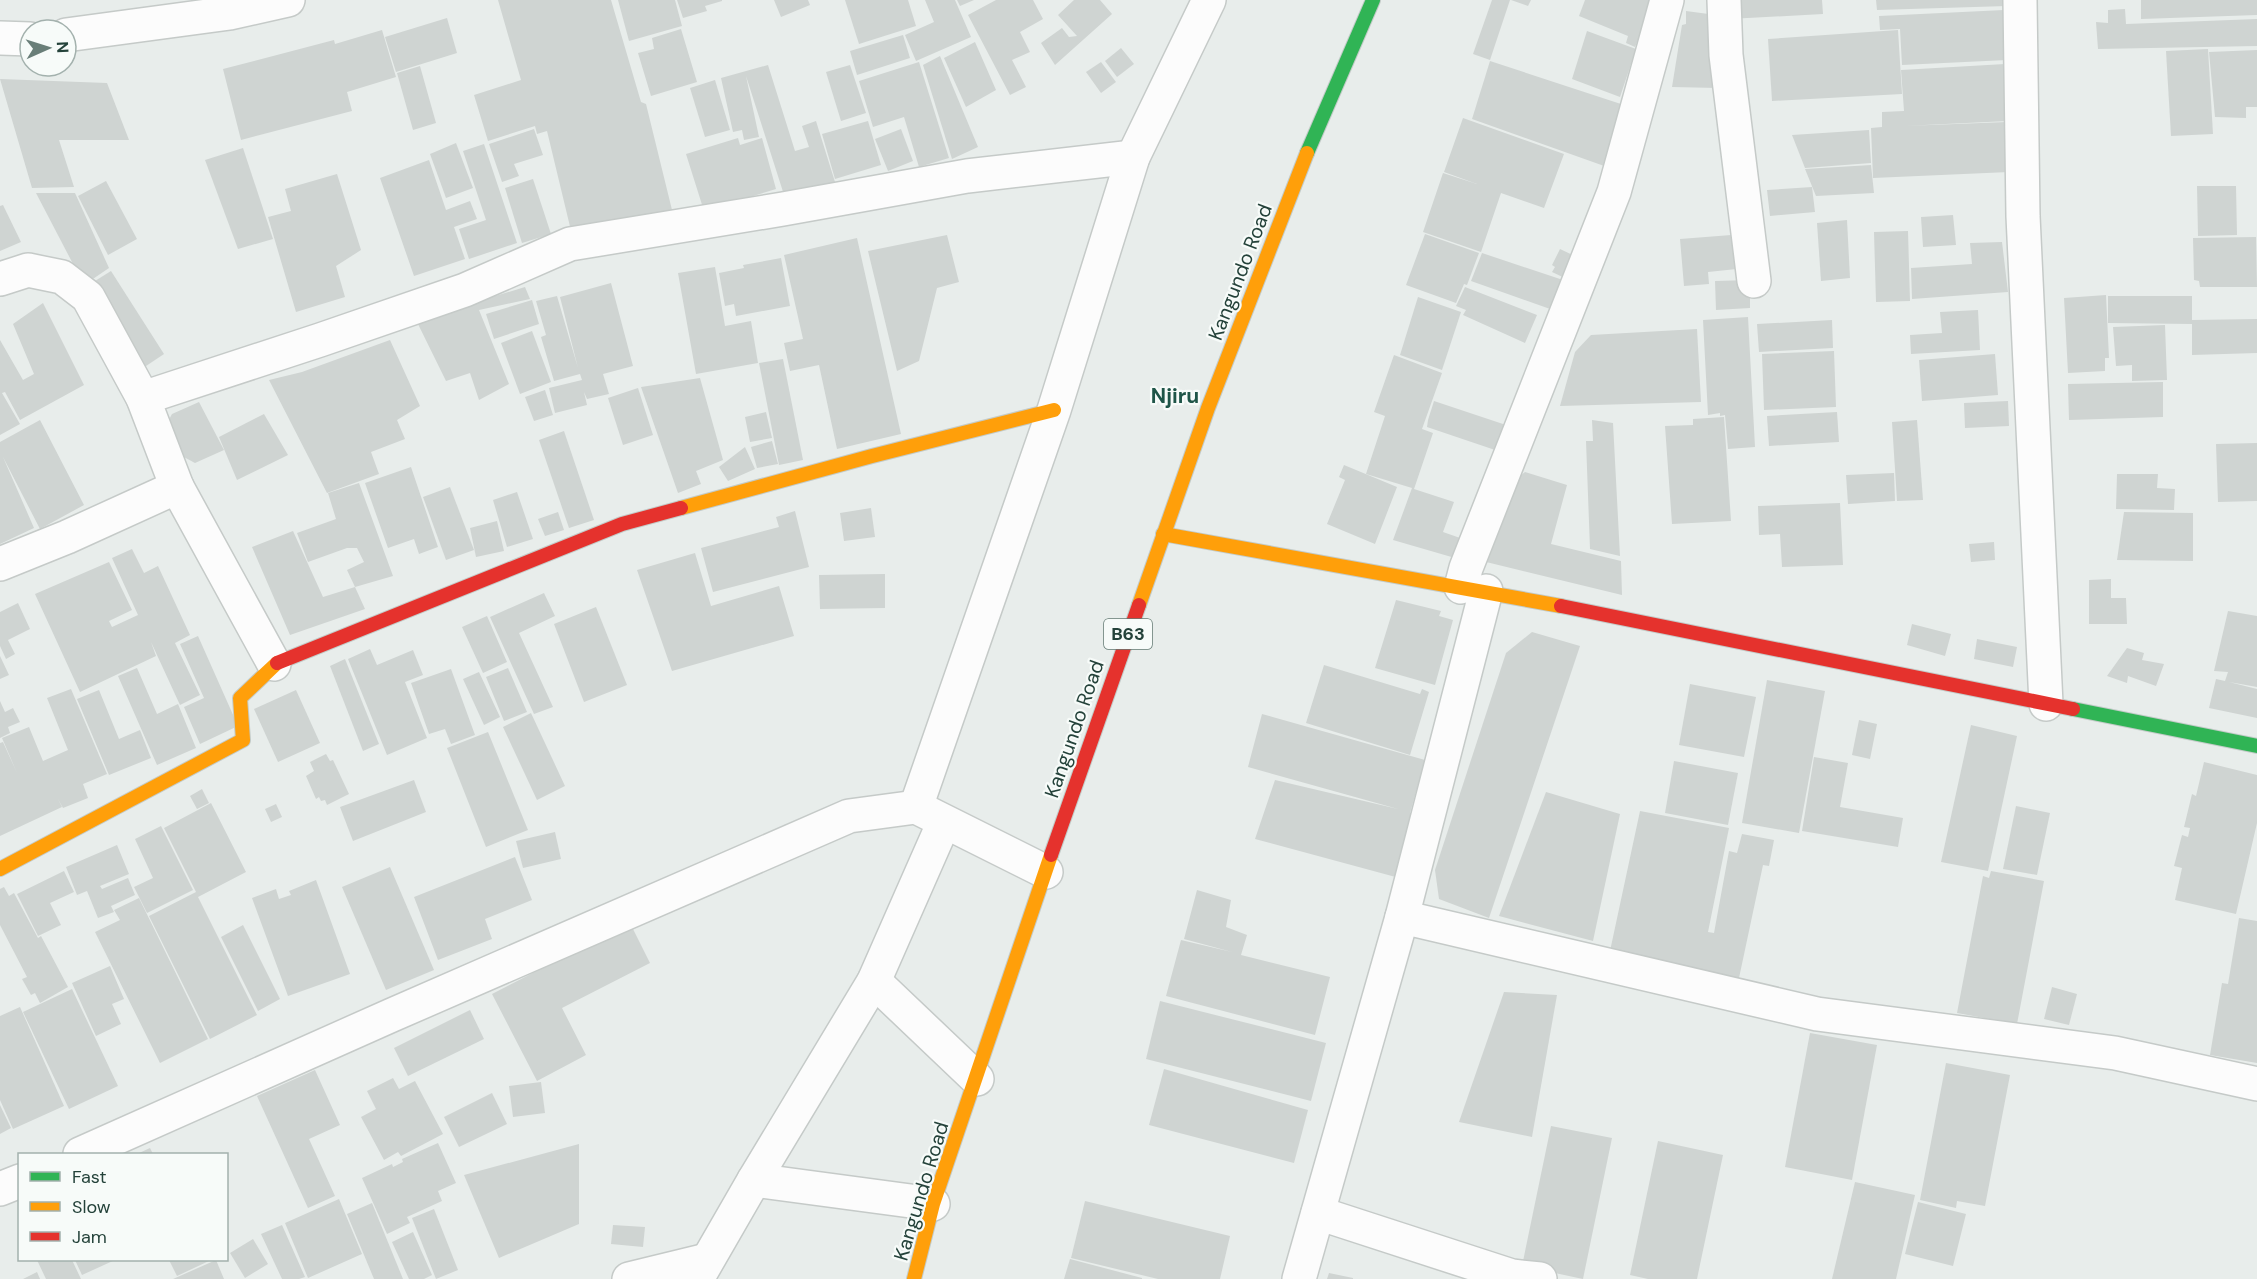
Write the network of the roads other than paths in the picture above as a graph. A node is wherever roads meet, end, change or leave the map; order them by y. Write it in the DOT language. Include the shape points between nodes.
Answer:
graph roads {
  1 [pos="288,0"];
  2 [pos="1209,0"];
  3 [pos="1373,0"];
  4 [pos="1667,0"];
  5 [pos="1724,0"];
  6 [pos="2020,0"];
  7 [pos="78,33"];
  8 [pos="0,38"];
  9 [pos="18,39"];
  10 [pos="1133,157"];
  11 [pos="0,279"];
  12 [pos="1754,280"];
  13 [pos="143,398"];
  14 [pos="1054,410"];
  15 [pos="177,488"];
  16 [pos="1163,534"];
  17 [pos="0,564"];
  18 [pos="1474,589"];
  19 [pos="274,664"];
  20 [pos="2046,704"];
  21 [pos="2257,746"];
  22 [pos="930,815"];
  23 [pos="0,869"];
  24 [pos="1046,872"];
  25 [pos="1402,917"];
  26 [pos="874,981"];
  27 [pos="977,1079"];
  28 [pos="2257,1084"];
  29 [pos="84,1153"];
  30 [pos="754,1180"];
  31 [pos="18,1182"];
  32 [pos="0,1190"];
  33 [pos="933,1203"];
  34 [pos="1318,1213"];
  35 [pos="702,1270"];
  36 [pos="629,1279"];
  37 [pos="914,1279"];
  38 [pos="1299,1279"];
  39 [pos="1540,1279"];
  1 -- 7 [label="street" via="230,13"];
  2 -- 10 [label="street"];
  3 -- 16 [label="main road, Kangundo Road / B63" via="1321,117"];
  4 -- 18 [label="street" via="1614,192 1466,568"];
  5 -- 12 [label="street" via="1726,55"];
  6 -- 20 [label="street" via="2023,216"];
  8 -- 9 [label="street"];
  10 -- 13 [label="street" via="967,176 570,244 465,290"];
  10 -- 14 [label="street"];
  11 -- 13 [label="street" via="28,270 63,277 88,297"];
  13 -- 15 [label="street"];
  14 -- 19 [label="main road" via="622,524"];
  14 -- 22 [label="street"];
  15 -- 17 [label="street"];
  15 -- 19 [label="street"];
  16 -- 18 [label="main road"];
  16 -- 24 [label="main road, Kangundo Road / B63"];
  18 -- 20 [label="main road"];
  18 -- 25 [label="street"];
  19 -- 23 [label="main road" via="240,698 243,740"];
  20 -- 21 [label="main road"];
  22 -- 24 [label="street"];
  22 -- 26 [label="street"];
  22 -- 29 [label="street" via="849,816"];
  24 -- 27 [label="main road, Kangundo Road / B63"];
  25 -- 28 [label="street" via="1817,1014 2115,1053"];
  25 -- 34 [label="street"];
  26 -- 27 [label="street"];
  26 -- 30 [label="street"];
  27 -- 33 [label="main road, Kangundo Road / B63"];
  30 -- 33 [label="street"];
  30 -- 35 [label="street"];
  31 -- 32 [label="street"];
  33 -- 37 [label="main road, Kangundo Road / B63"];
  34 -- 38 [label="street"];
  34 -- 39 [label="street" via="1512,1276"];
  35 -- 36 [label="street"];
}
